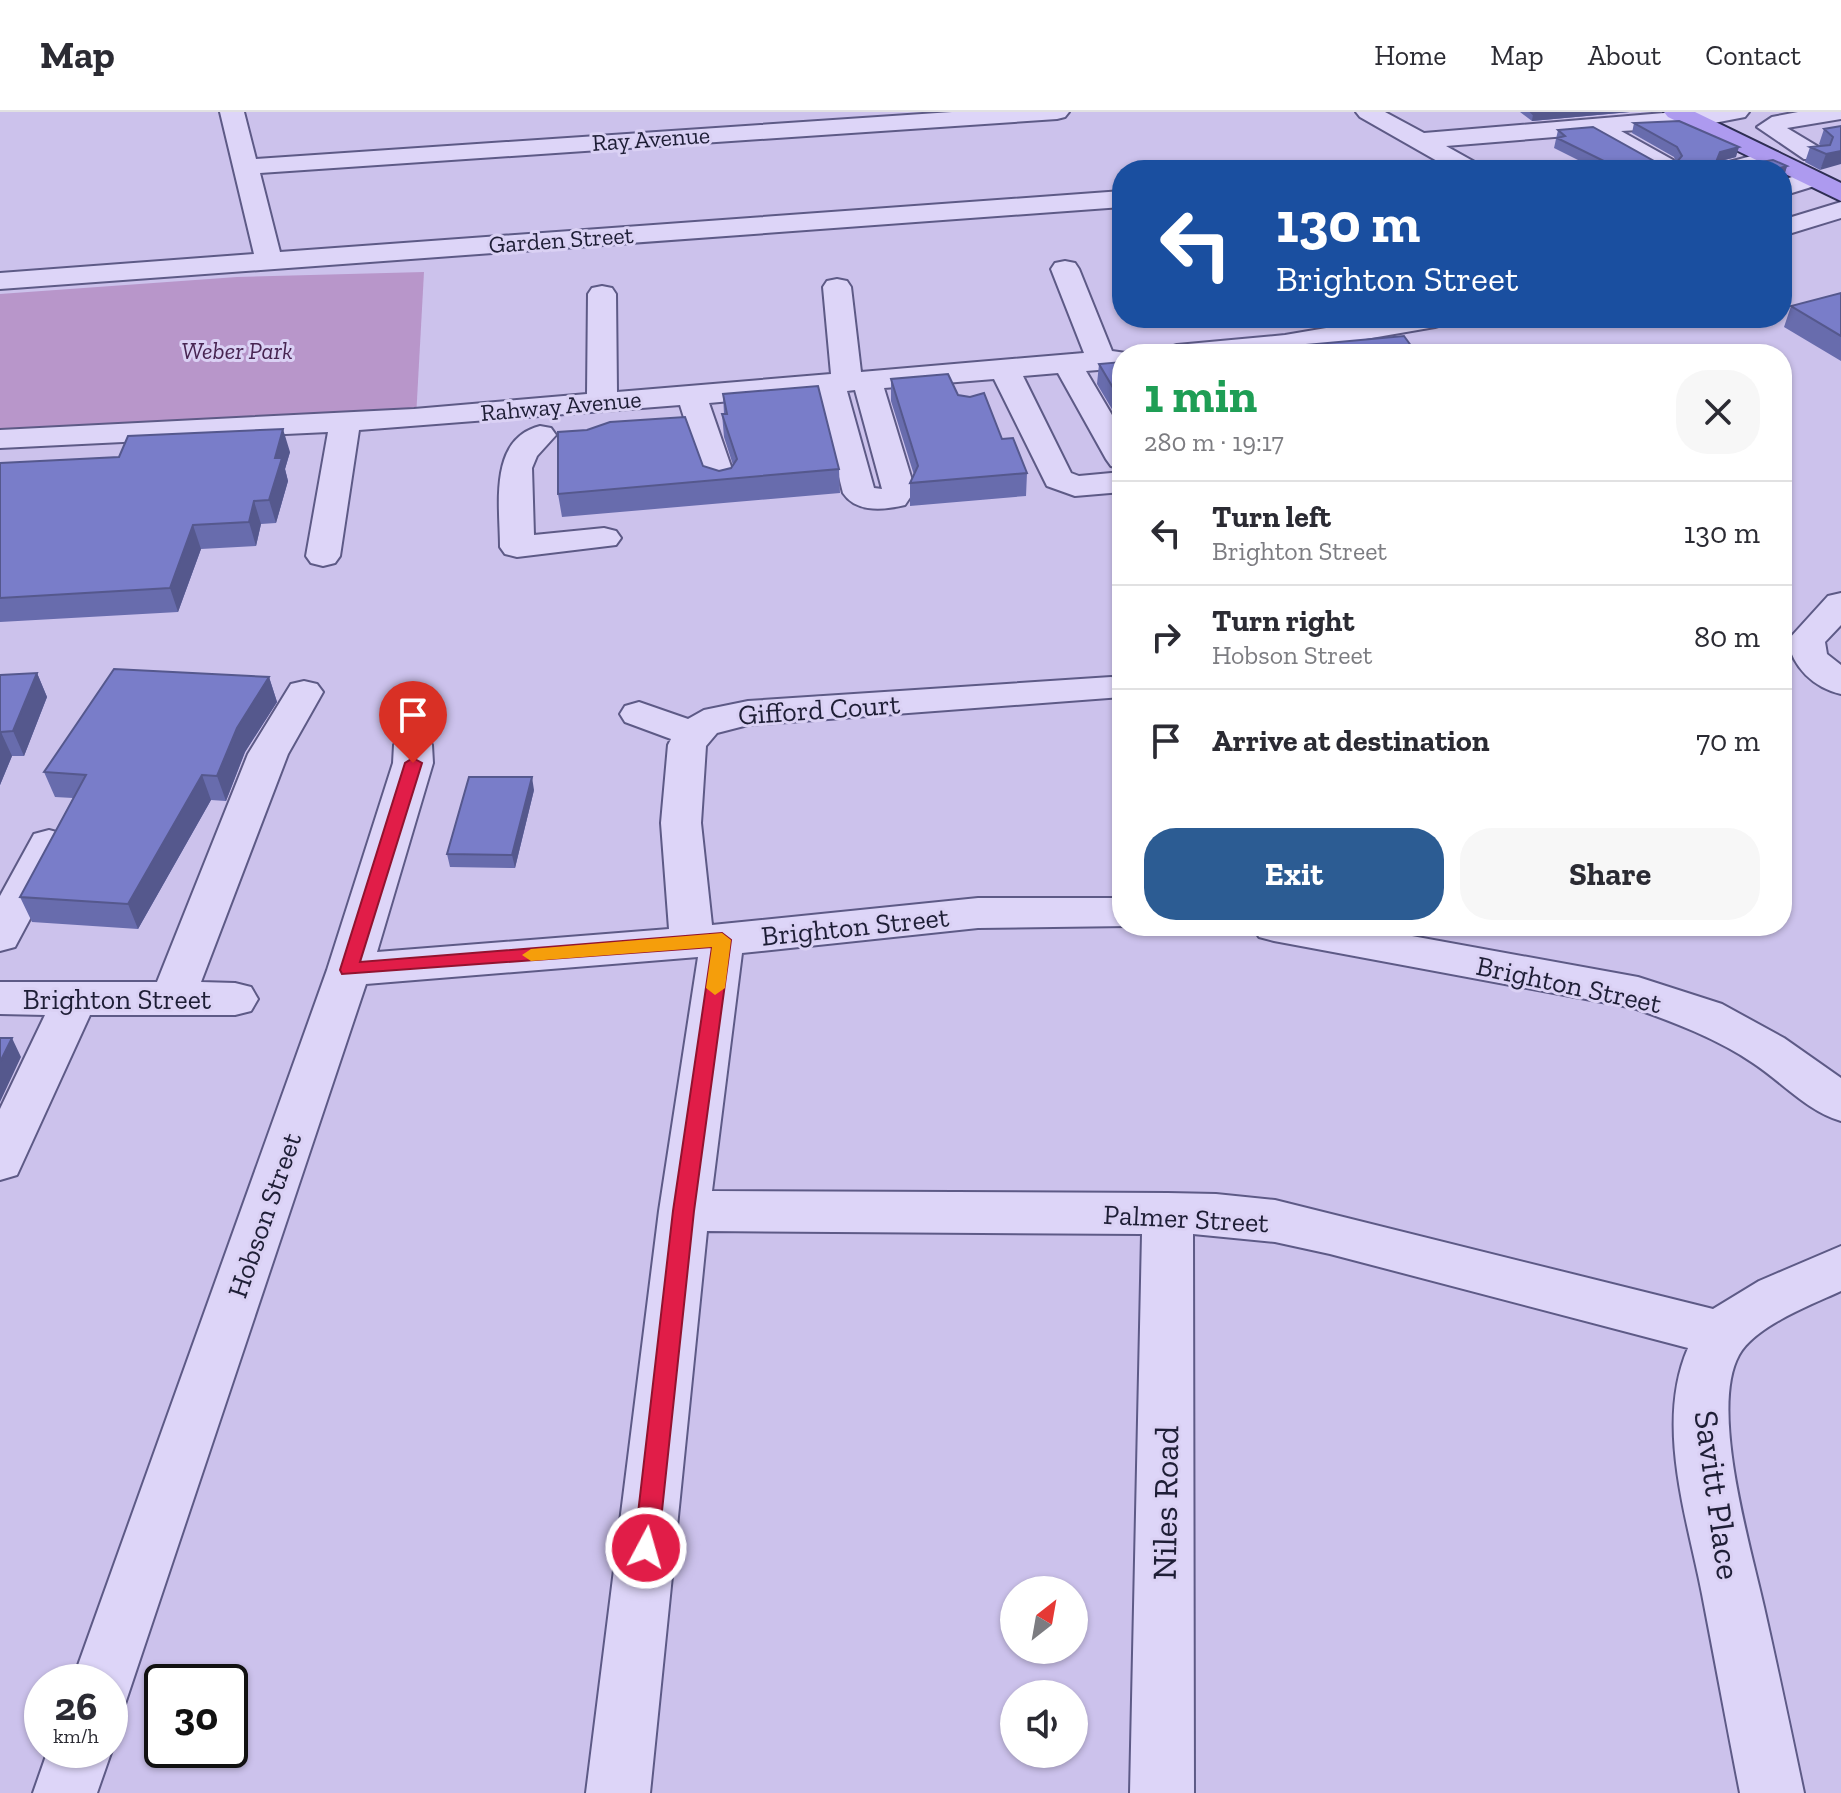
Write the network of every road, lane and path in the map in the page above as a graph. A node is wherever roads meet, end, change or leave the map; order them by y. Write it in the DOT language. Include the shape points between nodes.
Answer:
graph roads {
  1 [pos="232,112"];
  2 [pos="1042,112"];
  3 [pos="1057,112"];
  4 [pos="1368,112"];
  5 [pos="1737,112"];
  6 [pos="1841,112"];
  7 [pos="1686,116"];
  8 [pos="1595,126"];
  9 [pos="1841,136"];
  10 [pos="1421,141"];
  11 [pos="1770,158"];
  12 [pos="1807,159"];
  13 [pos="1454,160"];
  14 [pos="1655,160"];
  15 [pos="1763,160"];
  16 [pos="245,167"];
  17 [pos="1792,176"];
  18 [pos="1841,193"];
  19 [pos="1112,200"];
  20 [pos="1841,210"];
  21 [pos="1792,224"];
  22 [pos="269,262"];
  23 [pos="1065,269"];
  24 [pos="0,281"];
  25 [pos="837,287"];
  26 [pos="602,294"];
  27 [pos="1326,328"];
  28 [pos="1253,344"];
  29 [pos="1112,360"];
  30 [pos="1067,363"];
  31 [pos="1004,369"];
  32 [pos="848,382"];
  33 [pos="691,395"];
  34 [pos="1052,396"];
  35 [pos="606,412"];
  36 [pos="345,421"];
  37 [pos="549,432"];
  38 [pos="0,439"];
  39 [pos="1112,450"];
  40 [pos="720,481"];
  41 [pos="1112,483"];
  42 [pos="604,538"];
  43 [pos="323,556"];
  44 [pos="1841,604"];
  45 [pos="1841,683"];
  46 [pos="1111,688"];
  47 [pos="304,692"];
  48 [pos="639,714"];
  49 [pos="693,734"];
  50 [pos="413,745"];
  51 [pos="63,818"];
  52 [pos="1112,913"];
  53 [pos="0,936"];
  54 [pos="1328,936"];
  55 [pos="707,941"];
  56 [pos="349,970"];
  57 [pos="0,998"];
  58 [pos="235,999"];
  59 [pos="172,1000"];
  60 [pos="74,1001"];
  61 [pos="1841,1103"];
  62 [pos="0,1161"];
  63 [pos="684,1211"];
  64 [pos="1168,1213"];
  65 [pos="1841,1267"];
  66 [pos="1723,1334"];
  67 [pos="109,1664"];
  68 [pos="74,1768"];
  69 [pos="65,1793"];
  70 [pos="618,1793"];
  71 [pos="1162,1793"];
  72 [pos="1772,1793"];
  1 -- 16 [label="street"];
  2 -- 3 [label="street, Ray Avenue"];
  2 -- 16 [label="street, Ray Avenue"];
  4 -- 10 [label="street"];
  5 -- 7 [label="street"];
  6 -- 12 [label="street" via="1769,127"];
  7 -- 8 [label="street"];
  7 -- 11 [label="main road"];
  8 -- 10 [label="street"];
  8 -- 14 [label="street"];
  9 -- 12 [label="street"];
  10 -- 13 [label="street"];
  11 -- 12 [label="main road"];
  11 -- 15 [label="street"];
  12 -- 17 [label="street"];
  12 -- 18 [label="main road"];
  16 -- 22 [label="street"];
  19 -- 22 [label="street, Garden Street"];
  20 -- 21 [label="street"];
  22 -- 24 [label="street, Garden Street"];
  23 -- 29 [label="street"];
  25 -- 32 [label="street"];
  26 -- 35 [label="street"];
  27 -- 28 [label="street"];
  29 -- 30 [label="street, Rahway Avenue"];
  30 -- 31 [label="street, Rahway Avenue"];
  30 -- 34 [label="street"];
  31 -- 32 [label="street, Rahway Avenue" via="960,385"];
  31 -- 34 [label="street"];
  32 -- 33 [label="street, Rahway Avenue"];
  33 -- 35 [label="street, Rahway Avenue"];
  33 -- 40 [label="street"];
  34 -- 39 [label="street"];
  34 -- 41 [label="street" via="1058,479 1075,486"];
  35 -- 37 [label="street, Rahway Avenue"];
  36 -- 37 [label="street, Rahway Avenue"];
  36 -- 38 [label="street, Rahway Avenue"];
  36 -- 43 [label="street"];
  37 -- 42 [label="street" via="522,453 516,468 517,547"];
  44 -- 45 [label="street" via="1806,640 1809,658"];
  46 -- 49 [label="street, Gifford Court" via="732,715"];
  47 -- 59 [label="street" via="268,754"];
  48 -- 49 [label="street"];
  49 -- 55 [label="street" via="687,745 681,823"];
  50 -- 56 [label="street, Hobson Street" via="413,763"];
  51 -- 53 [label="street"];
  52 -- 55 [label="street, Brighton Street" via="978,913"];
  54 -- 61 [label="street, Brighton Street" via="1638,993 1706,1016 1756,1043"];
  55 -- 56 [label="street, Brighton Street"];
  55 -- 63 [label="street"];
  56 -- 67 [label="street, Hobson Street"];
  57 -- 60 [label="street, Brighton Street"];
  58 -- 59 [label="street, Brighton Street"];
  59 -- 60 [label="street, Brighton Street"];
  60 -- 62 [label="street"];
  63 -- 64 [label="street, Palmer Street"];
  63 -- 70 [label="street"];
  64 -- 66 [label="street, Palmer Street" via="1275,1221"];
  64 -- 71 [label="street, Niles Road"];
  65 -- 66 [label="street, Savitt Place" via="1761,1306"];
  66 -- 72 [label="street, Savitt Place" via="1706,1369 1701,1412 1705,1463"];
  68 -- 69 [label="street"];
}
